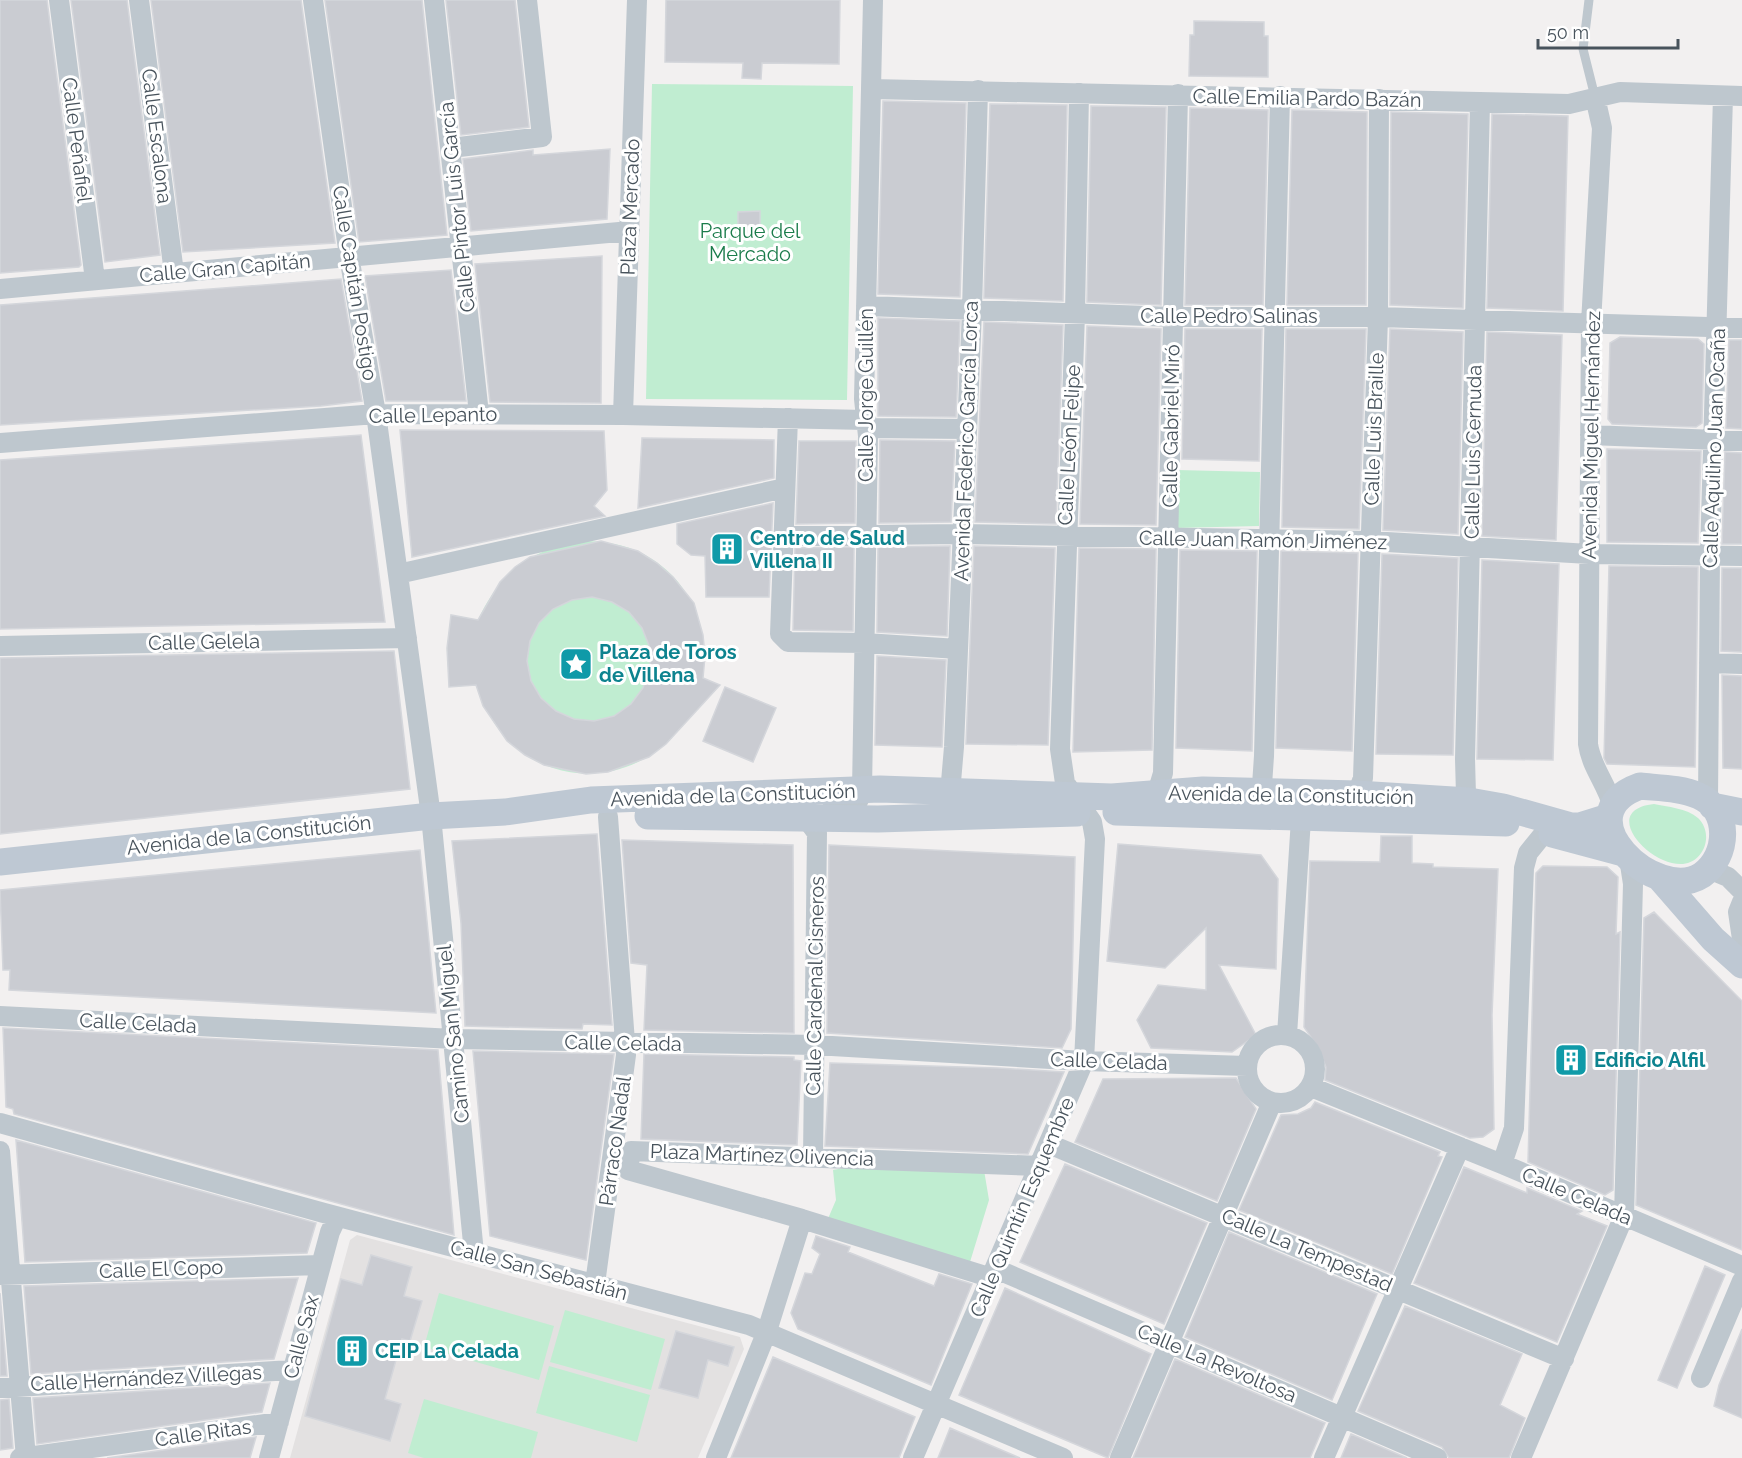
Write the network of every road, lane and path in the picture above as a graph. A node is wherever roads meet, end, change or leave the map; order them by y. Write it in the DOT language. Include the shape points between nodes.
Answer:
graph roads {
  1 [pos="59,0"];
  2 [pos="139,0"];
  3 [pos="313,0"];
  4 [pos="434,0"];
  5 [pos="527,0"];
  6 [pos="637,0"];
  7 [pos="873,0"];
  8 [pos="1589,0"];
  9 [pos="871,89"];
  10 [pos="978,90"];
  11 [pos="1079,93"];
  12 [pos="1178,94"];
  13 [pos="1280,96"];
  14 [pos="1732,96"];
  15 [pos="1595,97"];
  16 [pos="1379,99"];
  17 [pos="1480,102"];
  18 [pos="451,148"];
  19 [pos="630,231"];
  20 [pos="462,247"];
  21 [pos="349,256"];
  22 [pos="174,273"];
  23 [pos="95,280"];
  24 [pos="0,289"];
  25 [pos="866,306"];
  26 [pos="972,310"];
  27 [pos="1075,314"];
  28 [pos="1276,316"];
  29 [pos="1174,317"];
  30 [pos="1378,317"];
  31 [pos="1476,320"];
  32 [pos="1592,323"];
  33 [pos="1718,328"];
  34 [pos="1742,328"];
  35 [pos="376,414"];
  36 [pos="478,414"];
  37 [pos="622,415"];
  38 [pos="788,418"];
  39 [pos="867,424"];
  40 [pos="967,429"];
  41 [pos="1590,435"];
  42 [pos="1715,441"];
  43 [pos="1742,441"];
  44 [pos="0,442"];
  45 [pos="785,488"];
  46 [pos="962,534"];
  47 [pos="783,536"];
  48 [pos="865,536"];
  49 [pos="1065,536"];
  50 [pos="1168,538"];
  51 [pos="1270,540"];
  52 [pos="1370,541"];
  53 [pos="1471,545"];
  54 [pos="1589,554"];
  55 [pos="1710,555"];
  56 [pos="1742,556"];
  57 [pos="398,574"];
  58 [pos="407,638"];
  59 [pos="864,643"];
  60 [pos="0,646"];
  61 [pos="958,649"];
  62 [pos="1708,663"];
  63 [pos="1742,664"];
  64 [pos="1599,771"];
  65 [pos="1640,786"];
  66 [pos="862,790"];
  67 [pos="946,791"];
  68 [pos="1262,791"];
  69 [pos="1157,793"];
  70 [pos="1357,794"];
  71 [pos="1469,801"];
  72 [pos="1710,803"];
  73 [pos="1079,804"];
  74 [pos="506,812"];
  75 [pos="1115,812"];
  76 [pos="1611,812"];
  77 [pos="1742,812"];
  78 [pos="1189,813"];
  79 [pos="431,816"];
  80 [pos="608,817"];
  81 [pos="742,818"];
  82 [pos="806,818"];
  83 [pos="1301,819"];
  84 [pos="1545,832"];
  85 [pos="1095,839"];
  86 [pos="1626,856"];
  87 [pos="1718,857"];
  88 [pos="0,862"];
  89 [pos="1659,877"];
  90 [pos="1742,891"];
  91 [pos="1742,902"];
  92 [pos="1742,939"];
  93 [pos="1742,947"];
  94 [pos="1742,964"];
  95 [pos="0,1016"];
  96 [pos="1287,1035"];
  97 [pos="454,1039"];
  98 [pos="624,1043"];
  99 [pos="815,1045"];
  100 [pos="1084,1061"];
  101 [pos="1247,1066"];
  102 [pos="1311,1087"];
  103 [pos="1272,1102"];
  104 [pos="0,1124"];
  105 [pos="1049,1144"];
  106 [pos="1460,1146"];
  107 [pos="0,1151"];
  108 [pos="813,1157"];
  109 [pos="1502,1164"];
  110 [pos="1040,1166"];
  111 [pos="1223,1215"];
  112 [pos="1624,1216"];
  113 [pos="337,1217"];
  114 [pos="802,1219"];
  115 [pos="474,1253"];
  116 [pos="321,1265"];
  117 [pos="1742,1266"];
  118 [pos="994,1274"];
  119 [pos="5,1275"];
  120 [pos="1742,1281"];
  121 [pos="595,1284"];
  122 [pos="1397,1287"];
  123 [pos="767,1331"];
  124 [pos="1168,1342"];
  125 [pos="1564,1359"];
  126 [pos="292,1370"];
  127 [pos="1701,1378"];
  128 [pos="10,1387"];
  129 [pos="935,1406"];
  130 [pos="1341,1416"];
  131 [pos="279,1422"];
  132 [pos="20,1458"];
  133 [pos="26,1458"];
  134 [pos="269,1458"];
  135 [pos="716,1458"];
  136 [pos="913,1458"];
  137 [pos="1063,1458"];
  138 [pos="1120,1458"];
  139 [pos="1324,1458"];
  140 [pos="1437,1458"];
  141 [pos="1521,1458"];
  1 -- 23 [label="street, Calle Peñafiel"];
  2 -- 22 [label="street, Calle Escalona"];
  3 -- 21 [label="street, Calle Capitán Postigo"];
  4 -- 18 [label="street, Calle Pintor Luis García"];
  5 -- 18 [label="street" via="542,137"];
  6 -- 19 [label="street, Plaza Mercado"];
  7 -- 9 [label="street, Calle Jorge Guillén"];
  8 -- 15 [label="lane" via="1583,50"];
  9 -- 10 [label="street, Calle Emilia Pardo Bazán"];
  9 -- 25 [label="street, Calle Jorge Guillén"];
  10 -- 11 [label="street, Calle Emilia Pardo Bazán"];
  10 -- 26 [label="street, Avenida Federico García Lorca"];
  11 -- 12 [label="street, Calle Emilia Pardo Bazán"];
  11 -- 27 [label="street, Calle León Felipe"];
  12 -- 13 [label="street, Calle Emilia Pardo Bazán"];
  12 -- 29 [label="street, Calle Gabriel Miró"];
  13 -- 16 [label="street, Calle Emilia Pardo Bazán"];
  13 -- 28 [label="street"];
  14 -- 15 [label="street, Calle Emilia Pardo Bazán" via="1620,92"];
  14 -- 33 [label="street, Calle Aquilino Juan Ocaña"];
  15 -- 17 [label="street, Calle Emilia Pardo Bazán" via="1569,104"];
  15 -- 32 [label="street, Avenida Miguel Hernández" via="1602,128"];
  16 -- 17 [label="street, Calle Emilia Pardo Bazán"];
  16 -- 30 [label="street, Calle Luis Braille"];
  17 -- 31 [label="street, Calle Luis Cernuda"];
  18 -- 20 [label="street, Calle Pintor Luis García"];
  19 -- 20 [label="street, Calle Gran Capitán"];
  19 -- 37 [label="street, Plaza Mercado"];
  20 -- 21 [label="street, Calle Gran Capitán"];
  20 -- 36 [label="street, Calle Pintor Luis García"];
  21 -- 22 [label="street, Calle Gran Capitán"];
  21 -- 35 [label="street, Calle Capitán Postigo"];
  22 -- 23 [label="street, Calle Gran Capitán"];
  23 -- 24 [label="street, Calle Gran Capitán"];
  25 -- 26 [label="street, Calle Pedro Salinas"];
  25 -- 39 [label="street, Calle Jorge Guillén"];
  26 -- 27 [label="street, Calle Pedro Salinas"];
  26 -- 40 [label="street, Avenida Federico García Lorca"];
  27 -- 29 [label="street, Calle Pedro Salinas"];
  27 -- 49 [label="street, Calle León Felipe"];
  28 -- 29 [label="street, Calle Pedro Salinas"];
  28 -- 30 [label="street, Calle Pedro Salinas"];
  28 -- 51 [label="street"];
  29 -- 50 [label="street, Calle Gabriel Miró"];
  30 -- 31 [label="street, Calle Pedro Salinas"];
  30 -- 52 [label="street, Calle Luis Braille"];
  31 -- 32 [label="street, Calle Pedro Salinas"];
  31 -- 53 [label="street, Calle Luis Cernuda"];
  32 -- 33 [label="street, Calle Pedro Salinas"];
  32 -- 41 [label="street, Avenida Miguel Hernández"];
  33 -- 34 [label="street, Calle Pedro Salinas"];
  33 -- 42 [label="street, Calle Aquilino Juan Ocaña"];
  35 -- 36 [label="street, Calle Lepanto"];
  35 -- 44 [label="street, Calle Lepanto"];
  35 -- 57 [label="street, Calle Capitán Postigo"];
  36 -- 37 [label="street, Calle Lepanto"];
  37 -- 38 [label="street, Calle Lepanto"];
  38 -- 39 [label="street, Calle Lepanto"];
  38 -- 45 [label="street"];
  39 -- 40 [label="street, Calle Lepanto"];
  39 -- 48 [label="street, Calle Jorge Guillén"];
  40 -- 46 [label="street, Avenida Federico García Lorca"];
  41 -- 42 [label="street"];
  41 -- 54 [label="street, Avenida Miguel Hernández"];
  42 -- 43 [label="street"];
  42 -- 55 [label="street, Calle Aquilino Juan Ocaña"];
  45 -- 47 [label="street"];
  45 -- 57 [label="street"];
  46 -- 48 [label="street, Calle Juan Ramón Jiménez"];
  46 -- 49 [label="street, Calle Juan Ramón Jiménez"];
  46 -- 61 [label="street, Avenida Federico García Lorca"];
  47 -- 48 [label="street, Calle Juan Ramón Jiménez"];
  47 -- 59 [label="street" via="780,634 788,642"];
  48 -- 59 [label="street, Calle Jorge Guillén"];
  49 -- 50 [label="street, Calle Juan Ramón Jiménez"];
  49 -- 73 [label="street, Calle León Felipe" via="1061,771"];
  50 -- 51 [label="street, Calle Juan Ramón Jiménez"];
  50 -- 69 [label="street, Calle Gabriel Miró" via="1163,773"];
  51 -- 52 [label="street, Calle Juan Ramón Jiménez"];
  51 -- 68 [label="street"];
  52 -- 53 [label="street, Calle Juan Ramón Jiménez"];
  52 -- 70 [label="street, Calle Luis Braille" via="1363,778"];
  53 -- 54 [label="street, Calle Juan Ramón Jiménez"];
  53 -- 71 [label="street, Calle Luis Cernuda" via="1465,770"];
  54 -- 55 [label="street, Calle Juan Ramón Jiménez"];
  54 -- 64 [label="street, Avenida Miguel Hernández" via="1588,744 1592,762"];
  55 -- 56 [label="street, Calle Juan Ramón Jiménez"];
  55 -- 62 [label="street, Calle Aquilino Juan Ocaña"];
  57 -- 58 [label="street, Calle Capitán Postigo"];
  58 -- 60 [label="street, Calle Gelela"];
  58 -- 79 [label="street, Calle Capitán Postigo"];
  59 -- 61 [label="street"];
  59 -- 66 [label="street, Calle Jorge Guillén"];
  61 -- 67 [label="street, Avenida Federico García Lorca" via="951,782"];
  62 -- 63 [label="street"];
  62 -- 72 [label="street, Calle Aquilino Juan Ocaña"];
  64 -- 65 [label="street"];
  64 -- 76 [label="street, Avenida Miguel Hernández"];
  65 -- 72 [label="street" via="1692,793"];
  65 -- 76 [label="street" via="1621,796"];
  66 -- 67 [label="street, Avenida de la Constitución"];
  66 -- 74 [label="street, Avenida de la Constitución" via="591,801"];
  66 -- 81 [label="street" via="857,804 850,809 775,810"];
  67 -- 73 [label="street, Avenida de la Constitución"];
  68 -- 69 [label="street, Avenida de la Constitución"];
  68 -- 70 [label="street, Avenida de la Constitución"];
  68 -- 78 [label="street" via="1261,800 1252,804 1212,804"];
  69 -- 73 [label="street, Avenida de la Constitución"];
  70 -- 71 [label="street, Avenida de la Constitución"];
  71 -- 76 [label="street, Avenida de la Constitución" via="1570,826 1580,826"];
  71 -- 83 [label="street" via="1421,806 1310,802"];
  72 -- 77 [label="street"];
  72 -- 87 [label="street" via="1722,825"];
  73 -- 75 [label="street"];
  73 -- 82 [label="street"];
  73 -- 85 [label="street, Calle León Felipe" via="1092,822"];
  74 -- 79 [label="street, Avenida de la Constitución"];
  74 -- 80 [label="street"];
  75 -- 78 [label="street"];
  75 -- 85 [label="street"];
  76 -- 86 [label="street" via="1612,839"];
  78 -- 83 [label="street"];
  79 -- 88 [label="street, Avenida de la Constitución"];
  79 -- 97 [label="street, Camino San Miguel"];
  80 -- 81 [label="street"];
  80 -- 98 [label="street, Párraco Nadal"];
  81 -- 82 [label="street"];
  82 -- 99 [label="street, Calle Cardenal Cisneros" via="817,833"];
  83 -- 84 [label="street" via="1500,822"];
  83 -- 96 [label="street"];
  84 -- 86 [label="street"];
  84 -- 109 [label="street" via="1528,853 1524,867 1514,1128"];
  85 -- 100 [label="street, Calle Quimtín Esquembre"];
  86 -- 89 [label="street"];
  86 -- 112 [label="street" via="1633,884"];
  87 -- 89 [label="street" via="1681,881"];
  87 -- 90 [label="street" via="1728,877"];
  87 -- 93 [label="street" via="1707,909 1715,925"];
  89 -- 94 [label="street" via="1713,939"];
  91 -- 92 [label="street" via="1738,912"];
  95 -- 97 [label="street, Calle Celada"];
  96 -- 101 [label="street" via="1260,1042"];
  96 -- 102 [label="street" via="1307,1046 1313,1055 1316,1066"];
  97 -- 98 [label="street, Calle Celada"];
  97 -- 115 [label="street, Camino San Miguel"];
  98 -- 99 [label="street, Calle Celada"];
  98 -- 121 [label="street, Párraco Nadal" via="626,1055"];
  99 -- 100 [label="street, Calle Celada"];
  99 -- 108 [label="street, Calle Cardenal Cisneros"];
  100 -- 101 [label="street, Calle Celada"];
  100 -- 105 [label="street, Calle Quimtín Esquembre"];
  101 -- 103 [label="street" via="1247,1076 1256,1093"];
  102 -- 103 [label="street" via="1294,1101"];
  102 -- 106 [label="street, Calle Celada"];
  103 -- 111 [label="street"];
  104 -- 113 [label="street, Calle San Sebastián"];
  105 -- 110 [label="street, Calle Quimtín Esquembre"];
  105 -- 111 [label="street, Calle La Tempestad"];
  106 -- 109 [label="street, Calle Celada"];
  106 -- 122 [label="street"];
  107 -- 119 [label="street"];
  108 -- 110 [label="street, Plaza Martínez Olivencia"];
  108 -- 114 [label="street, Plaza Martínez Olivencia" via="631,1151 628,1170"];
  109 -- 112 [label="street, Calle Celada"];
  110 -- 118 [label="street, Calle Quimtín Esquembre"];
  111 -- 122 [label="street, Calle La Tempestad"];
  111 -- 124 [label="street"];
  112 -- 117 [label="street, Calle Celada"];
  112 -- 125 [label="street"];
  113 -- 115 [label="street, Calle San Sebastián"];
  113 -- 116 [label="street, Calle Sax"];
  114 -- 118 [label="street, Plaza Martínez Olivencia"];
  114 -- 123 [label="street"];
  115 -- 121 [label="street, Calle San Sebastián"];
  116 -- 119 [label="street, Calle El Copo"];
  116 -- 126 [label="street, Calle Sax"];
  118 -- 124 [label="street, Calle La Revoltosa"];
  118 -- 129 [label="street, Calle Quimtín Esquembre"];
  119 -- 128 [label="street"];
  120 -- 127 [label="street"];
  121 -- 123 [label="street, Calle San Sebastián"];
  122 -- 125 [label="street, Calle La Tempestad"];
  122 -- 130 [label="street"];
  123 -- 129 [label="street, Calle San Sebastián"];
  123 -- 135 [label="street"];
  124 -- 130 [label="street, Calle La Revoltosa"];
  124 -- 138 [label="street"];
  125 -- 141 [label="street"];
  126 -- 128 [label="street, Calle Hernández Villegas"];
  126 -- 131 [label="street, Calle Sax"];
  128 -- 133 [label="street"];
  129 -- 136 [label="street, Calle Quimtín Esquembre"];
  129 -- 137 [label="street, Calle San Sebastián"];
  130 -- 139 [label="street"];
  130 -- 140 [label="street, Calle La Revoltosa"];
  131 -- 133 [label="street, Calle Ritas"];
  131 -- 134 [label="street, Calle Sax"];
  132 -- 133 [label="street, Calle Ritas"];
}
